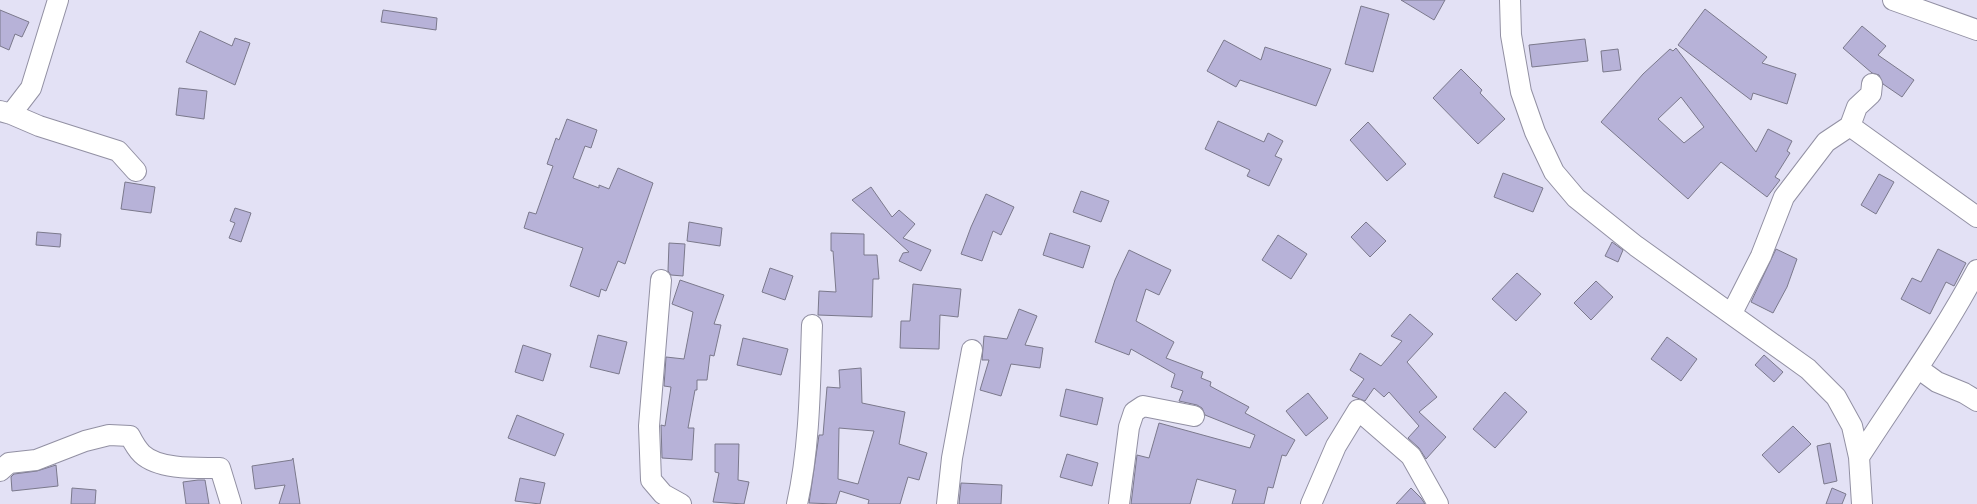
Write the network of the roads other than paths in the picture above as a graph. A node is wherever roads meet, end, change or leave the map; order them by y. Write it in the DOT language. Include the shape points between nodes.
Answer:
graph roads {
  1 [pos="58,0"];
  2 [pos="1501,0"];
  3 [pos="1510,0"];
  4 [pos="1893,0"];
  5 [pos="1977,30"];
  6 [pos="1872,84"];
  7 [pos="1521,92"];
  8 [pos="5,112"];
  9 [pos="1850,126"];
  10 [pos="136,171"];
  11 [pos="1977,217"];
  12 [pos="1977,270"];
  13 [pos="661,280"];
  14 [pos="1732,314"];
  15 [pos="812,325"];
  16 [pos="972,350"];
  17 [pos="1918,369"];
  18 [pos="1977,401"];
  19 [pos="1194,416"];
  20 [pos="1859,457"];
  21 [pos="0,471"];
  22 [pos="231,504"];
  23 [pos="681,504"];
  24 [pos="796,504"];
  25 [pos="947,504"];
  26 [pos="1119,504"];
  27 [pos="1311,504"];
  28 [pos="1438,504"];
  29 [pos="1862,504"];
  1 -- 8 [label="street" via="31,88"];
  2 -- 7 [label="street" via="1502,33"];
  3 -- 7 [label="street" via="1511,35"];
  4 -- 5 [label="street"];
  6 -- 9 [label="street" via="1871,94 1857,107"];
  7 -- 14 [label="street" via="1534,132 1554,172 1576,198 1636,246"];
  8 -- 10 [label="street" via="39,126 118,151"];
  9 -- 11 [label="street"];
  9 -- 14 [label="street" via="1826,142 1784,197 1761,256"];
  12 -- 17 [label="street" via="1957,308"];
  13 -- 23 [label="street" via="649,426 651,480 663,494"];
  14 -- 20 [label="street" via="1808,369 1836,397 1852,426"];
  15 -- 24 [label="street" via="810,392"];
  16 -- 25 [label="street" via="952,458"];
  17 -- 18 [label="street"];
  17 -- 20 [label="street"];
  19 -- 26 [label="street" via="1143,406 1134,412 1129,427"];
  20 -- 29 [label="street"];
  21 -- 22 [label="street" via="9,462 36,460 85,441 109,435 130,436 142,454 158,463 194,468 220,468"];
  27 -- 28 [label="street" via="1336,446 1358,410 1411,456"];
}
